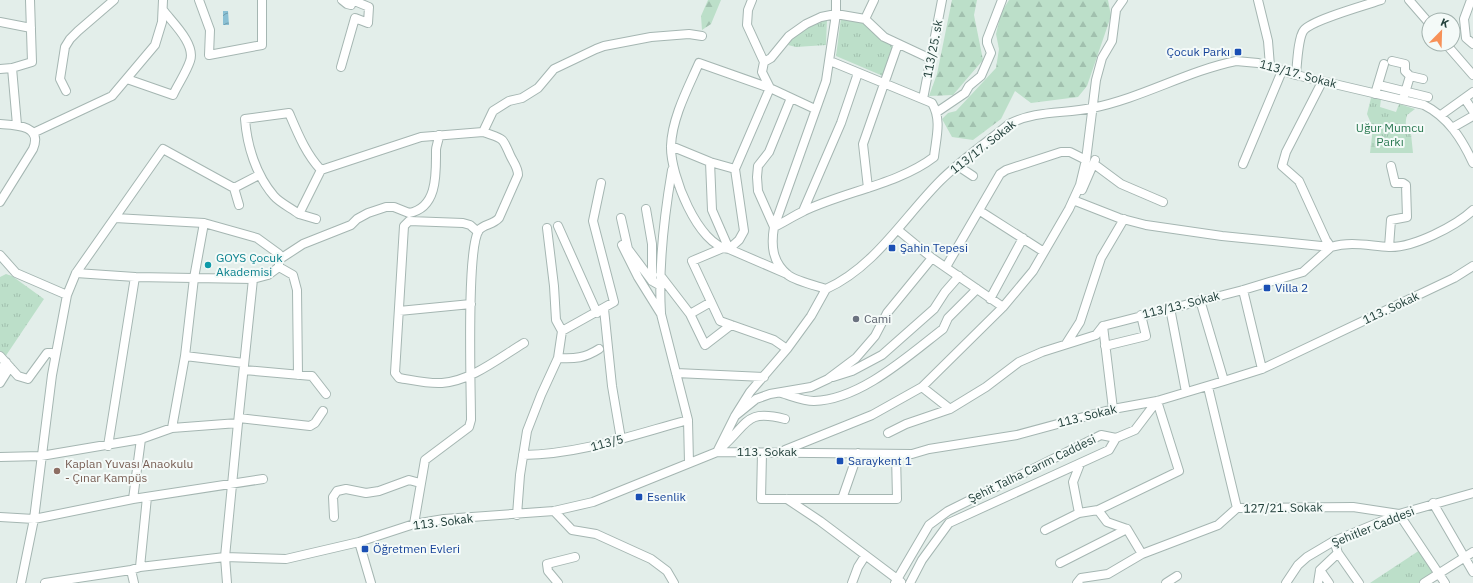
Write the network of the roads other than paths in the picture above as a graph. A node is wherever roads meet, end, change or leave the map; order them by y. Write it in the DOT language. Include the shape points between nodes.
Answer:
graph roads {
  1 [pos="30,0"];
  2 [pos="114,0"];
  3 [pos="163,0"];
  4 [pos="201,0"];
  5 [pos="262,0"];
  6 [pos="342,0"];
  7 [pos="352,0"];
  8 [pos="752,0"];
  9 [pos="758,0"];
  10 [pos="836,0"];
  11 [pos="874,0"];
  12 [pos="942,0"];
  13 [pos="1002,0"];
  14 [pos="1123,0"];
  15 [pos="1258,0"];
  16 [pos="1381,0"];
  17 [pos="1409,0"];
  18 [pos="1471,0"];
  19 [pos="163,10"];
  20 [pos="748,10"];
  21 [pos="836,14"];
  22 [pos="1421,14"];
  23 [pos="865,19"];
  24 [pos="0,22"];
  25 [pos="31,28"];
  26 [pos="702,36"];
  27 [pos="898,44"];
  28 [pos="1473,44"];
  29 [pos="1453,52"];
  30 [pos="932,59"];
  31 [pos="830,61"];
  32 [pos="764,62"];
  33 [pos="1270,66"];
  34 [pos="341,67"];
  35 [pos="12,68"];
  36 [pos="0,69"];
  37 [pos="1282,71"];
  38 [pos="858,73"];
  39 [pos="1296,75"];
  40 [pos="1473,75"];
  41 [pos="1410,76"];
  42 [pos="127,79"];
  43 [pos="1424,79"];
  44 [pos="1322,82"];
  45 [pos="885,83"];
  46 [pos="1383,86"];
  47 [pos="770,88"];
  48 [pos="66,91"];
  49 [pos="1473,92"];
  50 [pos="1375,94"];
  51 [pos="1404,95"];
  52 [pos="1428,97"];
  53 [pos="791,98"];
  54 [pos="923,99"];
  55 [pos="1465,99"];
  56 [pos="1092,108"];
  57 [pos="815,109"];
  58 [pos="1473,111"];
  59 [pos="937,112"];
  60 [pos="1441,115"];
  61 [pos="1473,116"];
  62 [pos="0,124"];
  63 [pos="18,125"];
  64 [pos="1452,128"];
  65 [pos="483,132"];
  66 [pos="33,133"];
  67 [pos="439,135"];
  68 [pos="671,146"];
  69 [pos="1092,161"];
  70 [pos="710,162"];
  71 [pos="1473,163"];
  72 [pos="1243,164"];
  73 [pos="673,165"];
  74 [pos="958,166"];
  75 [pos="1391,166"];
  76 [pos="736,169"];
  77 [pos="321,170"];
  78 [pos="259,175"];
  79 [pos="974,176"];
  80 [pos="601,183"];
  81 [pos="234,188"];
  82 [pos="868,188"];
  83 [pos="1075,200"];
  84 [pos="0,202"];
  85 [pos="1163,202"];
  86 [pos="239,205"];
  87 [pos="646,209"];
  88 [pos="803,211"];
  89 [pos="980,211"];
  90 [pos="1470,213"];
  91 [pos="299,214"];
  92 [pos="115,218"];
  93 [pos="621,218"];
  94 [pos="316,219"];
  95 [pos="1124,219"];
  96 [pos="204,223"];
  97 [pos="558,226"];
  98 [pos="774,227"];
  99 [pos="546,228"];
  100 [pos="898,230"];
  101 [pos="478,232"];
  102 [pos="1023,238"];
  103 [pos="622,245"];
  104 [pos="1331,247"];
  105 [pos="1388,247"];
  106 [pos="726,248"];
  107 [pos="1044,252"];
  108 [pos="0,255"];
  109 [pos="932,258"];
  110 [pos="280,263"];
  111 [pos="1473,266"];
  112 [pos="946,267"];
  113 [pos="76,273"];
  114 [pos="660,275"];
  115 [pos="789,275"];
  116 [pos="959,276"];
  117 [pos="135,277"];
  118 [pos="194,278"];
  119 [pos="253,279"];
  120 [pos="656,283"];
  121 [pos="826,289"];
  122 [pos="977,289"];
  123 [pos="1243,290"];
  124 [pos="67,295"];
  125 [pos="990,298"];
  126 [pos="1200,300"];
  127 [pos="711,302"];
  128 [pos="471,304"];
  129 [pos="1003,307"];
  130 [pos="1170,308"];
  131 [pos="399,311"];
  132 [pos="600,311"];
  133 [pos="661,314"];
  134 [pos="690,314"];
  135 [pos="1141,315"];
  136 [pos="731,325"];
  137 [pos="1103,326"];
  138 [pos="562,331"];
  139 [pos="524,343"];
  140 [pos="1066,344"];
  141 [pos="1105,346"];
  142 [pos="599,349"];
  143 [pos="787,350"];
  144 [pos="186,356"];
  145 [pos="55,357"];
  146 [pos="558,358"];
  147 [pos="5,362"];
  148 [pos="244,367"];
  149 [pos="1262,369"];
  150 [pos="0,370"];
  151 [pos="676,373"];
  152 [pos="471,374"];
  153 [pos="298,375"];
  154 [pos="764,377"];
  155 [pos="828,379"];
  156 [pos="1224,382"];
  157 [pos="0,383"];
  158 [pos="1208,386"];
  159 [pos="922,387"];
  160 [pos="780,392"];
  161 [pos="1186,392"];
  162 [pos="326,394"];
  163 [pos="1157,401"];
  164 [pos="950,409"];
  165 [pos="1113,409"];
  166 [pos="323,411"];
  167 [pos="735,416"];
  168 [pos="785,419"];
  169 [pos="239,420"];
  170 [pos="688,420"];
  171 [pos="172,428"];
  172 [pos="888,434"];
  173 [pos="1116,438"];
  174 [pos="141,439"];
  175 [pos="621,439"];
  176 [pos="108,446"];
  177 [pos="717,452"];
  178 [pos="781,452"];
  179 [pos="762,453"];
  180 [pos="858,453"];
  181 [pos="896,454"];
  182 [pos="523,455"];
  183 [pos="0,456"];
  184 [pos="41,456"];
  185 [pos="689,463"];
  186 [pos="1080,464"];
  187 [pos="263,479"];
  188 [pos="232,483"];
  189 [pos="420,483"];
  190 [pos="995,488"];
  191 [pos="1473,493"];
  192 [pos="147,497"];
  193 [pos="133,499"];
  194 [pos="787,499"];
  195 [pos="842,499"];
  196 [pos="1001,499"];
  197 [pos="1433,503"];
  198 [pos="1237,508"];
  199 [pos="1098,510"];
  200 [pos="554,511"];
  201 [pos="1079,513"];
  202 [pos="1399,514"];
  203 [pos="517,515"];
  204 [pos="0,517"];
  205 [pos="334,517"];
  206 [pos="34,519"];
  207 [pos="414,524"];
  208 [pos="1127,529"];
  209 [pos="1045,530"];
  210 [pos="1334,541"];
  211 [pos="359,542"];
  212 [pos="1473,552"];
  213 [pos="1338,553"];
  214 [pos="1142,554"];
  215 [pos="865,556"];
  216 [pos="225,557"];
  217 [pos="575,557"];
  218 [pos="1464,558"];
  219 [pos="1060,563"];
  220 [pos="140,566"];
  221 [pos="131,570"];
  222 [pos="1320,570"];
  223 [pos="1473,572"];
  224 [pos="1438,573"];
  225 [pos="1177,576"];
  226 [pos="898,582"];
  227 [pos="21,583"];
  228 [pos="45,583"];
  229 [pos="134,583"];
  230 [pos="227,583"];
  231 [pos="371,583"];
  232 [pos="558,583"];
  233 [pos="674,583"];
  234 [pos="852,583"];
  235 [pos="910,583"];
  236 [pos="1077,583"];
  237 [pos="1166,583"];
  238 [pos="1286,583"];
  239 [pos="1318,583"];
  240 [pos="1329,583"];
  241 [pos="1359,583"];
  242 [pos="1424,583"];
  243 [pos="1445,583"];
  1 -- 25 [label="street"];
  2 -- 48 [label="street" via="78,31 65,47 60,79"];
  3 -- 19 [label="street"];
  4 -- 5 [label="street" via="210,30 208,55 262,45"];
  6 -- 7 [label="street" via="351,5"];
  7 -- 34 [label="street" via="369,7 368,23 355,18"];
  8 -- 20 [label="street"];
  9 -- 20 [label="street"];
  10 -- 21 [label="street"];
  11 -- 23 [label="street"];
  12 -- 30 [label="street, 113/25. sk"];
  13 -- 59 [label="street" via="988,39 991,53 984,72 969,86 965,94"];
  14 -- 56 [label="street" via="1116,10 1112,41 1099,68"];
  15 -- 33 [label="street" via="1268,41"];
  16 -- 39 [label="street" via="1315,22 1305,28 1300,38"];
  17 -- 22 [label="street"];
  18 -- 28 [label="street" via="1464,19 1466,38"];
  19 -- 42 [label="street" via="155,45"];
  19 -- 42 [label="street" via="187,42 191,52 190,60 173,95"];
  20 -- 32 [label="street" via="746,25"];
  21 -- 23 [label="street"];
  21 -- 31 [label="street"];
  21 -- 32 [label="street" via="806,24 789,36 771,58"];
  23 -- 27 [label="street" via="884,37"];
  24 -- 25 [label="street"];
  25 -- 35 [label="street" via="32,62"];
  26 -- 65 [label="street" via="689,34 651,37 596,49 554,69 538,88 493,111"];
  27 -- 30 [label="street"];
  27 -- 45 [label="street"];
  29 -- 40 [label="street"];
  30 -- 54 [label="street, 113/25. sk"];
  31 -- 38 [label="street"];
  31 -- 57 [label="street" via="826,81"];
  32 -- 47 [label="street" via="762,72"];
  33 -- 37 [label="street, 113/17. Sokak"];
  33 -- 56 [label="street, 113/17. Sokak" via="1246,61 1224,63"];
  35 -- 36 [label="street"];
  35 -- 63 [label="street"];
  37 -- 39 [label="street, 113/17. Sokak"];
  37 -- 72 [label="street"];
  38 -- 45 [label="street"];
  38 -- 88 [label="street" via="841,123"];
  39 -- 44 [label="street, 113/17. Sokak"];
  41 -- 43 [label="street"];
  41 -- 50 [label="street" via="1405,71 1405,64 1388,63"];
  41 -- 51 [label="street"];
  42 -- 66 [label="street" via="112,96"];
  44 -- 50 [label="street, 113/17. Sokak"];
  44 -- 104 [label="street" via="1286,152 1282,166 1299,182"];
  45 -- 54 [label="street"];
  45 -- 82 [label="street" via="863,144"];
  46 -- 51 [label="street"];
  47 -- 53 [label="street"];
  47 -- 68 [label="street" via="699,63 679,110"];
  47 -- 76 [label="street"];
  49 -- 55 [label="street"];
  50 -- 51 [label="street, 113/17. Sokak"];
  51 -- 52 [label="street"];
  51 -- 60 [label="street, 113/17. Sokak"];
  53 -- 57 [label="street"];
  53 -- 98 [label="street" via="769,152 758,166 758,191"];
  54 -- 59 [label="street" via="932,103"];
  55 -- 58 [label="street"];
  55 -- 60 [label="street"];
  56 -- 69 [label="street"];
  56 -- 74 [label="street, 113/17. Sokak" via="1045,113 1018,120 1009,124"];
  57 -- 98 [label="street"];
  59 -- 82 [label="street" via="934,157 924,164"];
  60 -- 64 [label="street, 113/17. Sokak"];
  61 -- 64 [label="street"];
  62 -- 63 [label="street"];
  63 -- 66 [label="street"];
  64 -- 71 [label="street, 113/17. Sokak"];
  65 -- 67 [label="street"];
  65 -- 101 [label="street" via="507,144 518,175 499,218"];
  66 -- 84 [label="street" via="36,140 33,149"];
  67 -- 77 [label="street" via="392,146"];
  67 -- 110 [label="street" via="436,148 437,171 433,188 430,198 420,208 409,213 394,206 368,213 351,225 303,244"];
  68 -- 70 [label="street"];
  68 -- 73 [label="street"];
  69 -- 83 [label="street"];
  69 -- 85 [label="street" via="1121,184"];
  69 -- 89 [label="street" via="1070,152 1061,152 1006,170 1000,174"];
  70 -- 76 [label="street"];
  70 -- 106 [label="street" via="712,210"];
  73 -- 106 [label="street" via="690,213 705,233"];
  73 -- 114 [label="street" via="664,218"];
  74 -- 79 [label="street"];
  74 -- 100 [label="street, 113/17. Sokak" via="941,180"];
  75 -- 105 [label="street" via="1394,183 1406,185 1407,217 1391,220"];
  76 -- 106 [label="street" via="744,231 739,240"];
  77 -- 78 [label="street" via="300,140 289,113 245,119 246,138"];
  77 -- 91 [label="street"];
  78 -- 81 [label="street"];
  78 -- 91 [label="street" via="275,197"];
  80 -- 132 [label="street" via="592,221 614,302"];
  81 -- 86 [label="street"];
  81 -- 92 [label="street" via="163,149"];
  82 -- 88 [label="street"];
  83 -- 95 [label="street"];
  83 -- 107 [label="street"];
  87 -- 120 [label="street"];
  88 -- 98 [label="street"];
  89 -- 102 [label="street"];
  89 -- 112 [label="street"];
  90 -- 105 [label="street" via="1434,234 1409,244"];
  91 -- 94 [label="street"];
  92 -- 96 [label="street"];
  92 -- 113 [label="street"];
  93 -- 120 [label="street" via="628,249"];
  95 -- 104 [label="street" via="1146,225 1214,235"];
  95 -- 140 [label="street" via="1102,258 1080,322"];
  96 -- 110 [label="street" via="257,238 279,254"];
  96 -- 118 [label="street"];
  97 -- 132 [label="street"];
  98 -- 115 [label="street" via="771,242 773,251"];
  99 -- 138 [label="street" via="556,320"];
  100 -- 109 [label="street"];
  100 -- 121 [label="street, 113/17. Sokak" via="862,265 839,283"];
  101 -- 128 [label="street" via="473,252"];
  101 -- 131 [label="street" via="463,223 406,223"];
  102 -- 107 [label="street"];
  102 -- 125 [label="street"];
  103 -- 133 [label="street"];
  104 -- 105 [label="street" via="1344,243"];
  104 -- 123 [label="street, 113/13. Sokak" via="1303,272"];
  106 -- 115 [label="street"];
  106 -- 127 [label="street" via="692,261"];
  107 -- 129 [label="street" via="1034,270"];
  108 -- 124 [label="street" via="16,273"];
  109 -- 112 [label="street"];
  109 -- 155 [label="street" via="887,313 875,336 863,350"];
  110 -- 119 [label="street" via="268,275"];
  110 -- 153 [label="street" via="292,275 297,290"];
  111 -- 149 [label="street, 113. Sokak" via="1454,278"];
  112 -- 116 [label="street"];
  113 -- 117 [label="street"];
  113 -- 124 [label="street"];
  114 -- 120 [label="street"];
  114 -- 134 [label="street"];
  115 -- 121 [label="street"];
  116 -- 122 [label="street"];
  116 -- 155 [label="street" via="934,310 882,355 852,371"];
  117 -- 118 [label="street"];
  117 -- 176 [label="street"];
  118 -- 119 [label="street"];
  118 -- 144 [label="street"];
  119 -- 148 [label="street"];
  120 -- 133 [label="street"];
  121 -- 143 [label="street"];
  122 -- 125 [label="street"];
  122 -- 160 [label="street" via="948,318 943,329 885,375 835,398 813,401"];
  123 -- 126 [label="street, 113/13. Sokak"];
  123 -- 149 [label="street"];
  124 -- 145 [label="street"];
  125 -- 129 [label="street"];
  126 -- 130 [label="street, 113/13. Sokak"];
  126 -- 156 [label="street"];
  127 -- 134 [label="street"];
  127 -- 136 [label="street" via="720,321"];
  128 -- 131 [label="street"];
  128 -- 152 [label="street"];
  129 -- 159 [label="street"];
  130 -- 135 [label="street, 113/13. Sokak"];
  130 -- 161 [label="street"];
  131 -- 152 [label="street" via="394,373 399,378 440,383"];
  132 -- 138 [label="street"];
  132 -- 175 [label="street"];
  133 -- 151 [label="street"];
  134 -- 136 [label="street" via="705,345"];
  135 -- 137 [label="street, 113/13. Sokak"];
  135 -- 141 [label="street" via="1146,336"];
  136 -- 143 [label="street" via="774,340"];
  137 -- 140 [label="street" via="1096,335"];
  137 -- 141 [label="street"];
  138 -- 146 [label="street"];
  139 -- 152 [label="street"];
  140 -- 164 [label="street" via="1019,362 986,387"];
  141 -- 165 [label="street"];
  142 -- 146 [label="street" via="588,356 576,359"];
  143 -- 154 [label="street"];
  144 -- 148 [label="street"];
  144 -- 171 [label="street"];
  145 -- 147 [label="street" via="52,353 47,353 28,379 18,376"];
  145 -- 184 [label="street"];
  146 -- 182 [label="street" via="532,417"];
  147 -- 150 [label="street"];
  147 -- 157 [label="street"];
  148 -- 153 [label="street"];
  148 -- 169 [label="street"];
  149 -- 156 [label="street, 113. Sokak"];
  151 -- 154 [label="street"];
  151 -- 170 [label="street"];
  152 -- 189 [label="street" via="469,427 424,460"];
  153 -- 162 [label="street" via="312,376"];
  154 -- 167 [label="street" via="750,392"];
  155 -- 160 [label="street" via="811,387"];
  156 -- 158 [label="street, 113. Sokak"];
  158 -- 161 [label="street, 113. Sokak"];
  158 -- 198 [label="street"];
  159 -- 164 [label="street"];
  159 -- 178 [label="street" via="872,415"];
  160 -- 167 [label="street" via="756,399"];
  161 -- 163 [label="street, 113. Sokak"];
  163 -- 165 [label="street, 113. Sokak"];
  163 -- 173 [label="street" via="1135,430"];
  163 -- 199 [label="street" via="1179,471"];
  164 -- 172 [label="street" via="906,424"];
  165 -- 181 [label="street, 113. Sokak" via="1017,435 912,454"];
  166 -- 169 [label="street" via="310,426"];
  167 -- 177 [label="street"];
  168 -- 177 [label="street" via="754,416"];
  169 -- 171 [label="street"];
  169 -- 188 [label="street"];
  170 -- 175 [label="street, 113/5"];
  170 -- 185 [label="street"];
  171 -- 174 [label="street"];
  173 -- 186 [label="street, Şehit Talha Carım Caddesi" via="1109,450"];
  173 -- 190 [label="street, Şehit Talha Carım Caddesi" via="1101,435"];
  174 -- 176 [label="street"];
  174 -- 193 [label="street"];
  175 -- 182 [label="street, 113/5" via="559,454"];
  176 -- 184 [label="street"];
  177 -- 179 [label="street, 113. Sokak"];
  177 -- 185 [label="street, 113. Sokak"];
  178 -- 179 [label="street, 113. Sokak"];
  178 -- 180 [label="street, 113. Sokak"];
  179 -- 194 [label="street" via="761,499"];
  180 -- 181 [label="street, 113. Sokak"];
  180 -- 195 [label="street"];
  181 -- 195 [label="street" via="897,499"];
  182 -- 203 [label="street"];
  183 -- 184 [label="street"];
  184 -- 206 [label="street"];
  185 -- 200 [label="street, 113. Sokak" via="593,502"];
  186 -- 196 [label="street, Şehit Talha Carım Caddesi"];
  186 -- 201 [label="street" via="1073,482"];
  187 -- 188 [label="street"];
  188 -- 192 [label="street"];
  188 -- 216 [label="street"];
  189 -- 205 [label="street" via="409,480 366,493 346,489 337,491 333,497"];
  189 -- 207 [label="street"];
  190 -- 196 [label="street"];
  190 -- 226 [label="street, Şehit Talha Carım Caddesi" via="948,511 929,525"];
  191 -- 197 [label="street, Şehitler Caddesi"];
  192 -- 193 [label="street"];
  192 -- 220 [label="street"];
  193 -- 206 [label="street"];
  194 -- 195 [label="street"];
  194 -- 215 [label="street"];
  196 -- 235 [label="street, Şehit Talha Carım Caddesi" via="949,523 922,560"];
  197 -- 202 [label="street, Şehitler Caddesi"];
  197 -- 218 [label="street"];
  198 -- 202 [label="street, 127/21. Sokak" via="1353,507"];
  198 -- 214 [label="street, 127/21. Sokak" via="1218,525"];
  199 -- 201 [label="street"];
  199 -- 208 [label="street" via="1107,522"];
  200 -- 203 [label="street, 113. Sokak"];
  200 -- 233 [label="street" via="572,530 596,534 651,559 667,571"];
  201 -- 209 [label="street"];
  202 -- 210 [label="street, Şehitler Caddesi"];
  202 -- 224 [label="street"];
  203 -- 207 [label="street, 113. Sokak" via="444,519"];
  204 -- 206 [label="street"];
  206 -- 227 [label="street"];
  207 -- 211 [label="street, 113. Sokak"];
  208 -- 214 [label="street"];
  208 -- 219 [label="street"];
  210 -- 213 [label="street"];
  210 -- 238 [label="street, Şehitler Caddesi" via="1298,565"];
  211 -- 216 [label="street, 113. Sokak" via="286,559"];
  211 -- 231 [label="street"];
  212 -- 218 [label="street"];
  213 -- 222 [label="street"];
  213 -- 241 [label="street"];
  214 -- 236 [label="street, 127/21. Sokak" via="1108,574 1081,578"];
  215 -- 226 [label="street"];
  215 -- 234 [label="street"];
  216 -- 220 [label="street, 113. Sokak"];
  216 -- 230 [label="street"];
  217 -- 232 [label="street" via="547,564 548,571"];
  218 -- 223 [label="street"];
  218 -- 224 [label="street"];
  220 -- 221 [label="street, 113. Sokak"];
  221 -- 228 [label="street, 113. Sokak"];
  221 -- 229 [label="street"];
  222 -- 239 [label="street"];
  222 -- 240 [label="street"];
  224 -- 242 [label="street"];
  224 -- 243 [label="street"];
  225 -- 237 [label="street"];
}
